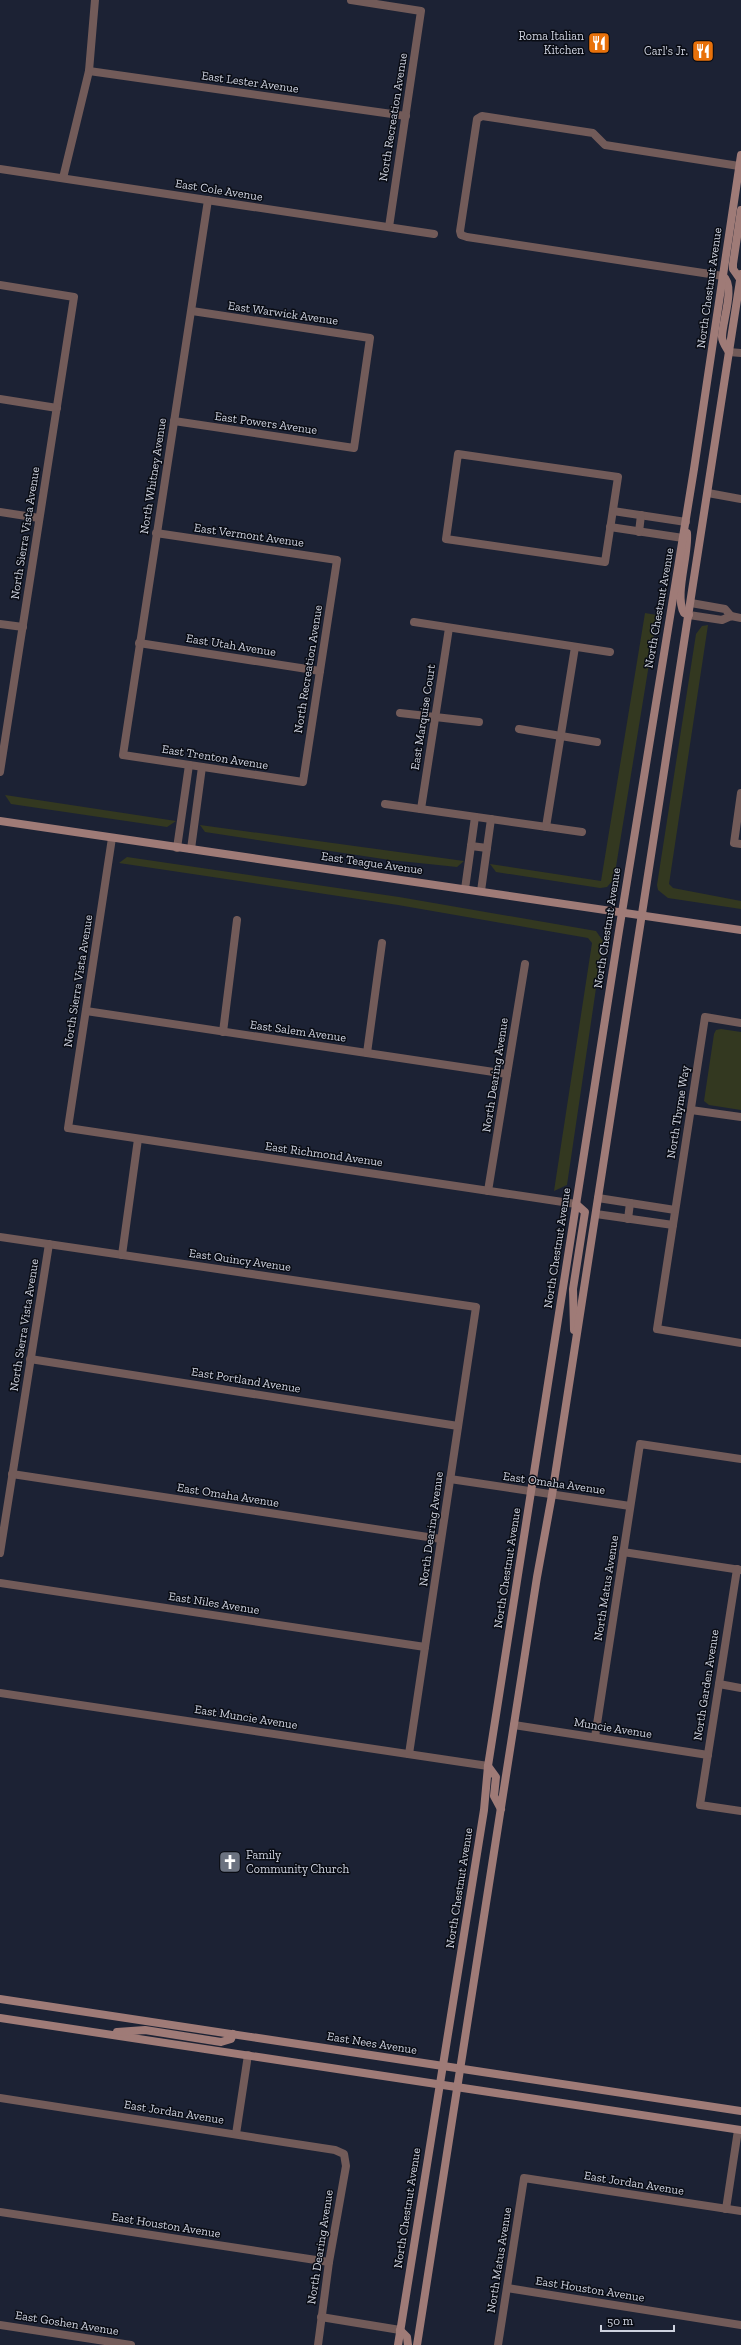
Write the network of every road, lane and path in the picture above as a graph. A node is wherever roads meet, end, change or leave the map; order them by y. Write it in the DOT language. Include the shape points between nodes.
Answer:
graph roads {
  1 [pos="95,0"];
  2 [pos="351,0"];
  3 [pos="89,70"];
  4 [pos="406,116"];
  5 [pos="741,155"];
  6 [pos="0,169"];
  7 [pos="740,169"];
  8 [pos="63,178"];
  9 [pos="208,200"];
  10 [pos="741,210"];
  11 [pos="388,227"];
  12 [pos="434,234"];
  13 [pos="723,276"];
  14 [pos="741,277"];
  15 [pos="0,286"];
  16 [pos="192,311"];
  17 [pos="729,352"];
  18 [pos="741,353"];
  19 [pos="0,399"];
  20 [pos="57,408"];
  21 [pos="174,421"];
  22 [pos="354,448"];
  23 [pos="708,493"];
  24 [pos="741,499"];
  25 [pos="612,511"];
  26 [pos="0,512"];
  27 [pos="641,516"];
  28 [pos="39,518"];
  29 [pos="686,522"];
  30 [pos="610,527"];
  31 [pos="639,532"];
  32 [pos="156,533"];
  33 [pos="683,538"];
  34 [pos="337,560"];
  35 [pos="691,603"];
  36 [pos="689,615"];
  37 [pos="731,616"];
  38 [pos="741,618"];
  39 [pos="414,622"];
  40 [pos="0,624"];
  41 [pos="22,627"];
  42 [pos="449,628"];
  43 [pos="139,643"];
  44 [pos="575,647"];
  45 [pos="610,652"];
  46 [pos="320,671"];
  47 [pos="400,713"];
  48 [pos="435,717"];
  49 [pos="479,722"];
  50 [pos="519,729"];
  51 [pos="561,736"];
  52 [pos="3,737"];
  53 [pos="597,742"];
  54 [pos="123,755"];
  55 [pos="189,765"];
  56 [pos="202,767"];
  57 [pos="0,772"];
  58 [pos="303,782"];
  59 [pos="741,793"];
  60 [pos="385,804"];
  61 [pos="421,809"];
  62 [pos="475,817"];
  63 [pos="491,819"];
  64 [pos="0,821"];
  65 [pos="546,827"];
  66 [pos="582,832"];
  67 [pos="112,838"];
  68 [pos="737,844"];
  69 [pos="471,846"];
  70 [pos="177,848"];
  71 [pos="487,848"];
  72 [pos="191,850"];
  73 [pos="465,889"];
  74 [pos="481,891"];
  75 [pos="622,912"];
  76 [pos="642,915"];
  77 [pos="237,920"];
  78 [pos="741,930"];
  79 [pos="382,943"];
  80 [pos="525,964"];
  81 [pos="86,1011"];
  82 [pos="741,1023"];
  83 [pos="223,1032"];
  84 [pos="367,1053"];
  85 [pos="507,1074"];
  86 [pos="691,1110"];
  87 [pos="741,1117"];
  88 [pos="68,1128"];
  89 [pos="138,1139"];
  90 [pos="488,1191"];
  91 [pos="598,1198"];
  92 [pos="630,1203"];
  93 [pos="576,1204"];
  94 [pos="676,1210"];
  95 [pos="596,1214"];
  96 [pos="628,1219"];
  97 [pos="673,1226"];
  98 [pos="0,1237"];
  99 [pos="49,1244"];
  100 [pos="122,1255"];
  101 [pos="476,1307"];
  102 [pos="741,1343"];
  103 [pos="574,1353"];
  104 [pos="30,1359"];
  105 [pos="458,1426"];
  106 [pos="741,1459"];
  107 [pos="12,1474"];
  108 [pos="450,1479"];
  109 [pos="531,1492"];
  110 [pos="552,1494"];
  111 [pos="630,1506"];
  112 [pos="441,1539"];
  113 [pos="623,1552"];
  114 [pos="0,1553"];
  115 [pos="739,1569"];
  116 [pos="0,1583"];
  117 [pos="425,1647"];
  118 [pos="719,1684"];
  119 [pos="741,1688"];
  120 [pos="0,1693"];
  121 [pos="514,1725"];
  122 [pos="595,1737"];
  123 [pos="409,1754"];
  124 [pos="708,1755"];
  125 [pos="488,1766"];
  126 [pos="501,1809"];
  127 [pos="741,1811"];
  128 [pos="0,1999"];
  129 [pos="0,2018"];
  130 [pos="100,2033"];
  131 [pos="233,2034"];
  132 [pos="248,2055"];
  133 [pos="442,2066"];
  134 [pos="460,2069"];
  135 [pos="440,2084"];
  136 [pos="457,2087"];
  137 [pos="0,2098"];
  138 [pos="741,2111"];
  139 [pos="740,2129"];
  140 [pos="236,2134"];
  141 [pos="344,2154"];
  142 [pos="524,2178"];
  143 [pos="726,2209"];
  144 [pos="741,2211"];
  145 [pos="0,2212"];
  146 [pos="329,2262"];
  147 [pos="507,2288"];
  148 [pos="321,2317"];
  149 [pos="0,2325"];
  150 [pos="741,2325"];
  151 [pos="400,2330"];
  152 [pos="131,2345"];
  153 [pos="318,2345"];
  154 [pos="398,2345"];
  155 [pos="408,2345"];
  156 [pos="417,2345"];
  157 [pos="498,2345"];
  1 -- 3 [label="street"];
  2 -- 4 [label="street, North Recreation Avenue" via="421,11"];
  3 -- 4 [label="street, East Lester Avenue"];
  3 -- 8 [label="street"];
  4 -- 11 [label="street, North Recreation Avenue"];
  5 -- 7 [label="main road, North Chestnut Avenue"];
  6 -- 8 [label="street, East Cole Avenue"];
  7 -- 13 [label="main road, North Chestnut Avenue"];
  7 -- 13 [label="street" via="605,145 593,133 482,116 478,119 460,231 461,235 468,237"];
  8 -- 9 [label="street, East Cole Avenue"];
  9 -- 11 [label="street, East Cole Avenue"];
  9 -- 16 [label="street, North Whitney Avenue"];
  10 -- 14 [label="main road" via="732,264 733,269"];
  11 -- 12 [label="street, East Cole Avenue"];
  13 -- 17 [label="main road" via="729,284 729,289 722,339"];
  13 -- 29 [label="main road, North Chestnut Avenue"];
  14 -- 17 [label="main road"];
  15 -- 20 [label="street, North Sierra Vista Avenue" via="74,297"];
  16 -- 21 [label="street, North Whitney Avenue"];
  16 -- 22 [label="street, East Warwick Avenue" via="370,338"];
  17 -- 18 [label="street"];
  17 -- 23 [label="main road"];
  19 -- 20 [label="street"];
  20 -- 28 [label="street, North Sierra Vista Avenue"];
  21 -- 22 [label="street, East Powers Avenue"];
  21 -- 32 [label="street, North Whitney Avenue"];
  23 -- 24 [label="street"];
  23 -- 35 [label="main road"];
  25 -- 27 [label="street"];
  25 -- 30 [label="street"];
  25 -- 30 [label="street" via="618,477 458,454 446,539 605,562"];
  26 -- 28 [label="street"];
  27 -- 29 [label="street"];
  27 -- 31 [label="street"];
  28 -- 41 [label="street, North Sierra Vista Avenue"];
  29 -- 33 [label="main road, North Chestnut Avenue"];
  29 -- 36 [label="main road" via="688,547 680,602 684,613"];
  30 -- 31 [label="street"];
  31 -- 33 [label="street"];
  32 -- 34 [label="street, East Vermont Avenue"];
  32 -- 43 [label="street, North Whitney Avenue"];
  33 -- 75 [label="main road, North Chestnut Avenue"];
  34 -- 46 [label="street, North Recreation Avenue"];
  35 -- 36 [label="main road"];
  35 -- 37 [label="street" via="725,609"];
  36 -- 37 [label="street" via="722,620"];
  36 -- 76 [label="main road"];
  37 -- 38 [label="street"];
  39 -- 42 [label="street"];
  40 -- 41 [label="street"];
  41 -- 52 [label="street, North Sierra Vista Avenue"];
  42 -- 44 [label="street"];
  42 -- 48 [label="street, East Marquise Court"];
  43 -- 46 [label="street, East Utah Avenue"];
  43 -- 54 [label="street, North Whitney Avenue"];
  44 -- 45 [label="street"];
  44 -- 51 [label="street"];
  46 -- 58 [label="street, North Recreation Avenue"];
  47 -- 48 [label="street"];
  48 -- 49 [label="street"];
  48 -- 61 [label="street, East Marquise Court"];
  50 -- 51 [label="street"];
  51 -- 53 [label="street"];
  51 -- 65 [label="street"];
  52 -- 57 [label="street, North Sierra Vista Avenue"];
  54 -- 55 [label="street, East Trenton Avenue"];
  55 -- 56 [label="street, East Trenton Avenue"];
  55 -- 70 [label="street"];
  56 -- 58 [label="street, East Trenton Avenue"];
  56 -- 72 [label="street"];
  59 -- 68 [label="street"];
  60 -- 61 [label="street"];
  61 -- 62 [label="street"];
  62 -- 63 [label="street"];
  62 -- 69 [label="street"];
  63 -- 65 [label="street"];
  63 -- 71 [label="street"];
  64 -- 67 [label="main road, East Teague Avenue"];
  65 -- 66 [label="street"];
  67 -- 70 [label="main road, East Teague Avenue"];
  67 -- 81 [label="street, North Sierra Vista Avenue"];
  69 -- 71 [label="street"];
  69 -- 73 [label="street"];
  70 -- 72 [label="main road, East Teague Avenue"];
  71 -- 74 [label="street"];
  72 -- 73 [label="main road, East Teague Avenue"];
  73 -- 74 [label="main road, East Teague Avenue"];
  74 -- 75 [label="main road, East Teague Avenue"];
  75 -- 76 [label="main road, East Teague Avenue"];
  75 -- 93 [label="main road, North Chestnut Avenue"];
  76 -- 78 [label="main road, East Teague Avenue"];
  76 -- 91 [label="main road"];
  77 -- 83 [label="street"];
  79 -- 84 [label="street"];
  80 -- 85 [label="street, North Dearing Avenue"];
  81 -- 83 [label="street, East Salem Avenue"];
  81 -- 88 [label="street, North Sierra Vista Avenue"];
  82 -- 86 [label="street, North Thyme Way" via="705,1017"];
  83 -- 84 [label="street, East Salem Avenue"];
  84 -- 85 [label="street, East Salem Avenue"];
  85 -- 90 [label="street, North Dearing Avenue"];
  86 -- 87 [label="street"];
  86 -- 94 [label="street, North Thyme Way"];
  88 -- 89 [label="street, East Richmond Avenue"];
  89 -- 90 [label="street, East Richmond Avenue"];
  89 -- 100 [label="street"];
  90 -- 93 [label="street, East Richmond Avenue"];
  91 -- 92 [label="street"];
  91 -- 95 [label="main road"];
  92 -- 94 [label="street"];
  92 -- 96 [label="street"];
  93 -- 103 [label="main road" via="585,1212 573,1289"];
  93 -- 109 [label="main road, North Chestnut Avenue"];
  94 -- 97 [label="street, North Thyme Way"];
  95 -- 96 [label="street"];
  95 -- 103 [label="main road"];
  96 -- 97 [label="street"];
  97 -- 102 [label="street, North Thyme Way" via="657,1329"];
  98 -- 99 [label="street, East Quincy Avenue"];
  99 -- 100 [label="street, East Quincy Avenue"];
  99 -- 104 [label="street, North Sierra Vista Avenue"];
  100 -- 101 [label="street, East Quincy Avenue"];
  101 -- 105 [label="street, North Dearing Avenue"];
  103 -- 110 [label="main road"];
  104 -- 105 [label="street, East Portland Avenue"];
  104 -- 107 [label="street, North Sierra Vista Avenue"];
  105 -- 108 [label="street, North Dearing Avenue"];
  106 -- 111 [label="street, North Matus Avenue" via="640,1444"];
  107 -- 112 [label="street, East Omaha Avenue"];
  107 -- 114 [label="street, North Sierra Vista Avenue"];
  108 -- 109 [label="street, East Omaha Avenue"];
  108 -- 112 [label="street, North Dearing Avenue"];
  109 -- 110 [label="street, East Omaha Avenue"];
  109 -- 125 [label="main road, North Chestnut Avenue"];
  110 -- 111 [label="street, East Omaha Avenue"];
  110 -- 121 [label="main road"];
  111 -- 113 [label="street, North Matus Avenue"];
  112 -- 117 [label="street, North Dearing Avenue"];
  113 -- 115 [label="street"];
  113 -- 122 [label="street, North Matus Avenue"];
  115 -- 118 [label="street, North Garden Avenue"];
  116 -- 117 [label="street, East Niles Avenue"];
  117 -- 123 [label="street, North Dearing Avenue"];
  118 -- 119 [label="street"];
  118 -- 124 [label="street, North Garden Avenue"];
  120 -- 123 [label="street, East Muncie Avenue"];
  121 -- 122 [label="street, Muncie Avenue"];
  121 -- 126 [label="main road"];
  122 -- 124 [label="street, Muncie Avenue"];
  123 -- 125 [label="street, East Muncie Avenue"];
  124 -- 127 [label="street, North Garden Avenue" via="700,1805"];
  125 -- 126 [label="main road" via="496,1777 494,1796"];
  125 -- 133 [label="main road, North Chestnut Avenue" via="484,1810"];
  126 -- 134 [label="main road"];
  128 -- 131 [label="main road, East Nees Avenue"];
  129 -- 130 [label="main road"];
  130 -- 131 [label="main road" via="145,2030 221,2042 231,2039"];
  130 -- 132 [label="main road"];
  131 -- 133 [label="main road, East Nees Avenue"];
  132 -- 135 [label="main road"];
  132 -- 140 [label="street"];
  133 -- 134 [label="main road, East Nees Avenue"];
  133 -- 135 [label="main road, North Chestnut Avenue"];
  134 -- 136 [label="main road"];
  134 -- 138 [label="main road, East Nees Avenue"];
  135 -- 136 [label="main road"];
  135 -- 151 [label="main road, North Chestnut Avenue"];
  136 -- 139 [label="main road"];
  136 -- 156 [label="main road"];
  137 -- 140 [label="street, East Jordan Avenue"];
  139 -- 143 [label="street"];
  140 -- 141 [label="street, East Jordan Avenue" via="335,2150"];
  141 -- 146 [label="street, North Dearing Avenue" via="346,2166"];
  142 -- 143 [label="street, East Jordan Avenue"];
  142 -- 147 [label="street, North Matus Avenue"];
  143 -- 144 [label="street, East Jordan Avenue"];
  145 -- 146 [label="street, East Houston Avenue"];
  146 -- 148 [label="street, North Dearing Avenue"];
  147 -- 150 [label="street, East Houston Avenue"];
  147 -- 157 [label="street, North Matus Avenue"];
  148 -- 151 [label="street"];
  148 -- 153 [label="street, North Dearing Avenue"];
  149 -- 152 [label="street, East Goshen Avenue"];
  151 -- 154 [label="main road, North Chestnut Avenue"];
  151 -- 155 [label="main road" via="407,2338"];
}
